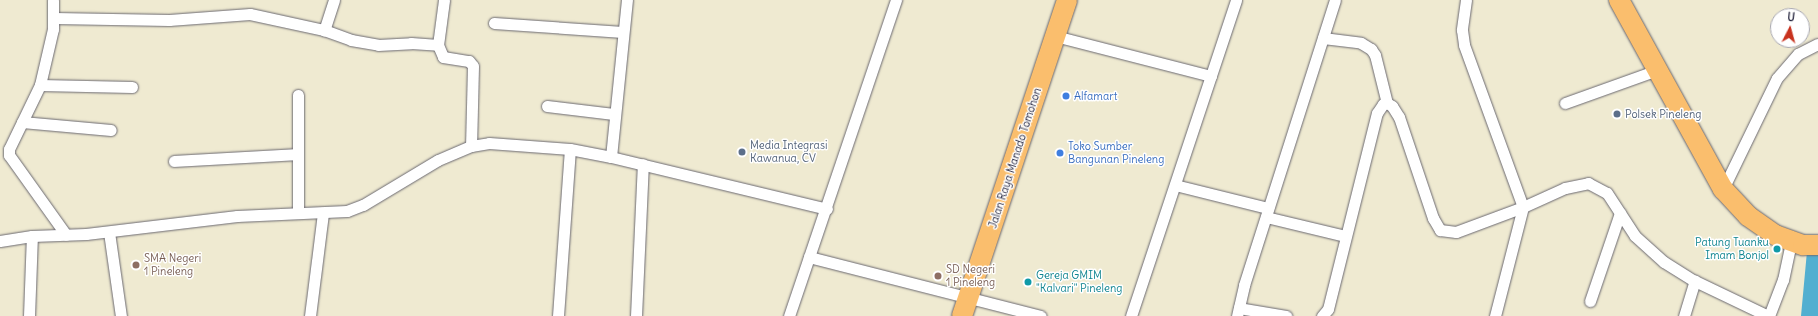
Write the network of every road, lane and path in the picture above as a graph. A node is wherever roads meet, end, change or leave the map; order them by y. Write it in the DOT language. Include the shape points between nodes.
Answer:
graph roads {
  1 [pos="53,0"];
  2 [pos="334,0"];
  3 [pos="444,0"];
  4 [pos="626,0"];
  5 [pos="896,0"];
  6 [pos="1067,0"];
  7 [pos="1236,0"];
  8 [pos="1335,0"];
  9 [pos="1466,0"];
  10 [pos="1619,0"];
  11 [pos="54,18"];
  12 [pos="494,23"];
  13 [pos="324,30"];
  14 [pos="623,32"];
  15 [pos="1055,36"];
  16 [pos="1323,38"];
  17 [pos="1818,44"];
  18 [pos="438,45"];
  19 [pos="1657,70"];
  20 [pos="1211,76"];
  21 [pos="40,85"];
  22 [pos="132,87"];
  23 [pos="298,95"];
  24 [pos="1387,103"];
  25 [pos="1565,104"];
  26 [pos="547,106"];
  27 [pos="614,114"];
  28 [pos="22,122"];
  29 [pos="111,130"];
  30 [pos="472,146"];
  31 [pos="570,149"];
  32 [pos="298,154"];
  33 [pos="611,157"];
  34 [pos="174,161"];
  35 [pos="643,164"];
  36 [pos="1175,185"];
  37 [pos="1724,189"];
  38 [pos="1523,207"];
  39 [pos="827,209"];
  40 [pos="298,212"];
  41 [pos="323,212"];
  42 [pos="1267,213"];
  43 [pos="1620,213"];
  44 [pos="109,232"];
  45 [pos="66,235"];
  46 [pos="32,236"];
  47 [pos="1346,236"];
  48 [pos="0,241"];
  49 [pos="1804,244"];
  50 [pos="809,257"];
  51 [pos="1695,281"];
  52 [pos="969,297"];
  53 [pos="1590,301"];
  54 [pos="1238,312"];
  55 [pos="29,316"];
  56 [pos="121,316"];
  57 [pos="310,316"];
  58 [pos="558,316"];
  59 [pos="636,316"];
  60 [pos="789,316"];
  61 [pos="962,316"];
  62 [pos="1041,316"];
  63 [pos="1131,316"];
  64 [pos="1286,316"];
  65 [pos="1322,316"];
  66 [pos="1495,316"];
  67 [pos="1684,316"];
  68 [pos="1769,316"];
  1 -- 11 [label="street"];
  2 -- 13 [label="street"];
  3 -- 18 [label="street"];
  4 -- 14 [label="street"];
  5 -- 39 [label="street"];
  6 -- 15 [label="highway, Jalan Raya Manado Tomohon"];
  7 -- 20 [label="street"];
  8 -- 16 [label="street"];
  9 -- 38 [label="street" via="1462,30 1464,45"];
  10 -- 19 [label="highway"];
  11 -- 13 [label="street" via="169,20 250,14"];
  11 -- 21 [label="street"];
  12 -- 14 [label="street"];
  13 -- 18 [label="street" via="351,40 378,45"];
  14 -- 27 [label="street"];
  15 -- 20 [label="street"];
  15 -- 52 [label="highway, Jalan Raya Manado Tomohon"];
  16 -- 24 [label="street" via="1361,43 1371,49 1375,55"];
  16 -- 42 [label="street"];
  17 -- 37 [label="street" via="1798,54 1776,78"];
  18 -- 30 [label="street" via="443,57 469,61 473,66"];
  19 -- 25 [label="street"];
  19 -- 37 [label="highway"];
  20 -- 36 [label="street"];
  21 -- 22 [label="street"];
  21 -- 28 [label="street"];
  23 -- 32 [label="street"];
  24 -- 38 [label="street" via="1399,117 1433,218 1440,230 1456,232"];
  24 -- 47 [label="street" via="1383,104 1377,113"];
  26 -- 27 [label="street"];
  27 -- 33 [label="street"];
  28 -- 29 [label="street"];
  28 -- 45 [label="street" via="9,149 9,155"];
  30 -- 31 [label="street" via="497,143"];
  30 -- 41 [label="street" via="427,166 363,205 347,210"];
  31 -- 33 [label="street"];
  31 -- 58 [label="street"];
  32 -- 34 [label="street"];
  32 -- 40 [label="street"];
  33 -- 35 [label="street"];
  35 -- 39 [label="street"];
  35 -- 59 [label="street"];
  36 -- 42 [label="street"];
  36 -- 63 [label="street"];
  37 -- 49 [label="highway" via="1748,216 1768,230"];
  38 -- 43 [label="street" via="1565,188 1588,183 1607,193"];
  38 -- 66 [label="street"];
  39 -- 50 [label="street"];
  40 -- 41 [label="street"];
  40 -- 44 [label="street" via="222,218"];
  41 -- 57 [label="street"];
  42 -- 47 [label="street"];
  42 -- 54 [label="street"];
  43 -- 51 [label="street" via="1635,236 1648,249"];
  43 -- 53 [label="street"];
  44 -- 45 [label="street"];
  44 -- 56 [label="street"];
  45 -- 46 [label="street"];
  46 -- 48 [label="street"];
  46 -- 55 [label="street"];
  47 -- 65 [label="street" via="1328,309"];
  49 -- 68 [label="street" via="1783,280"];
  50 -- 52 [label="street"];
  50 -- 60 [label="street"];
  51 -- 67 [label="street"];
  51 -- 68 [label="street"];
  52 -- 61 [label="highway, Jalan Raya Manado Tomohon"];
  52 -- 62 [label="street"];
  54 -- 64 [label="street"];
}
